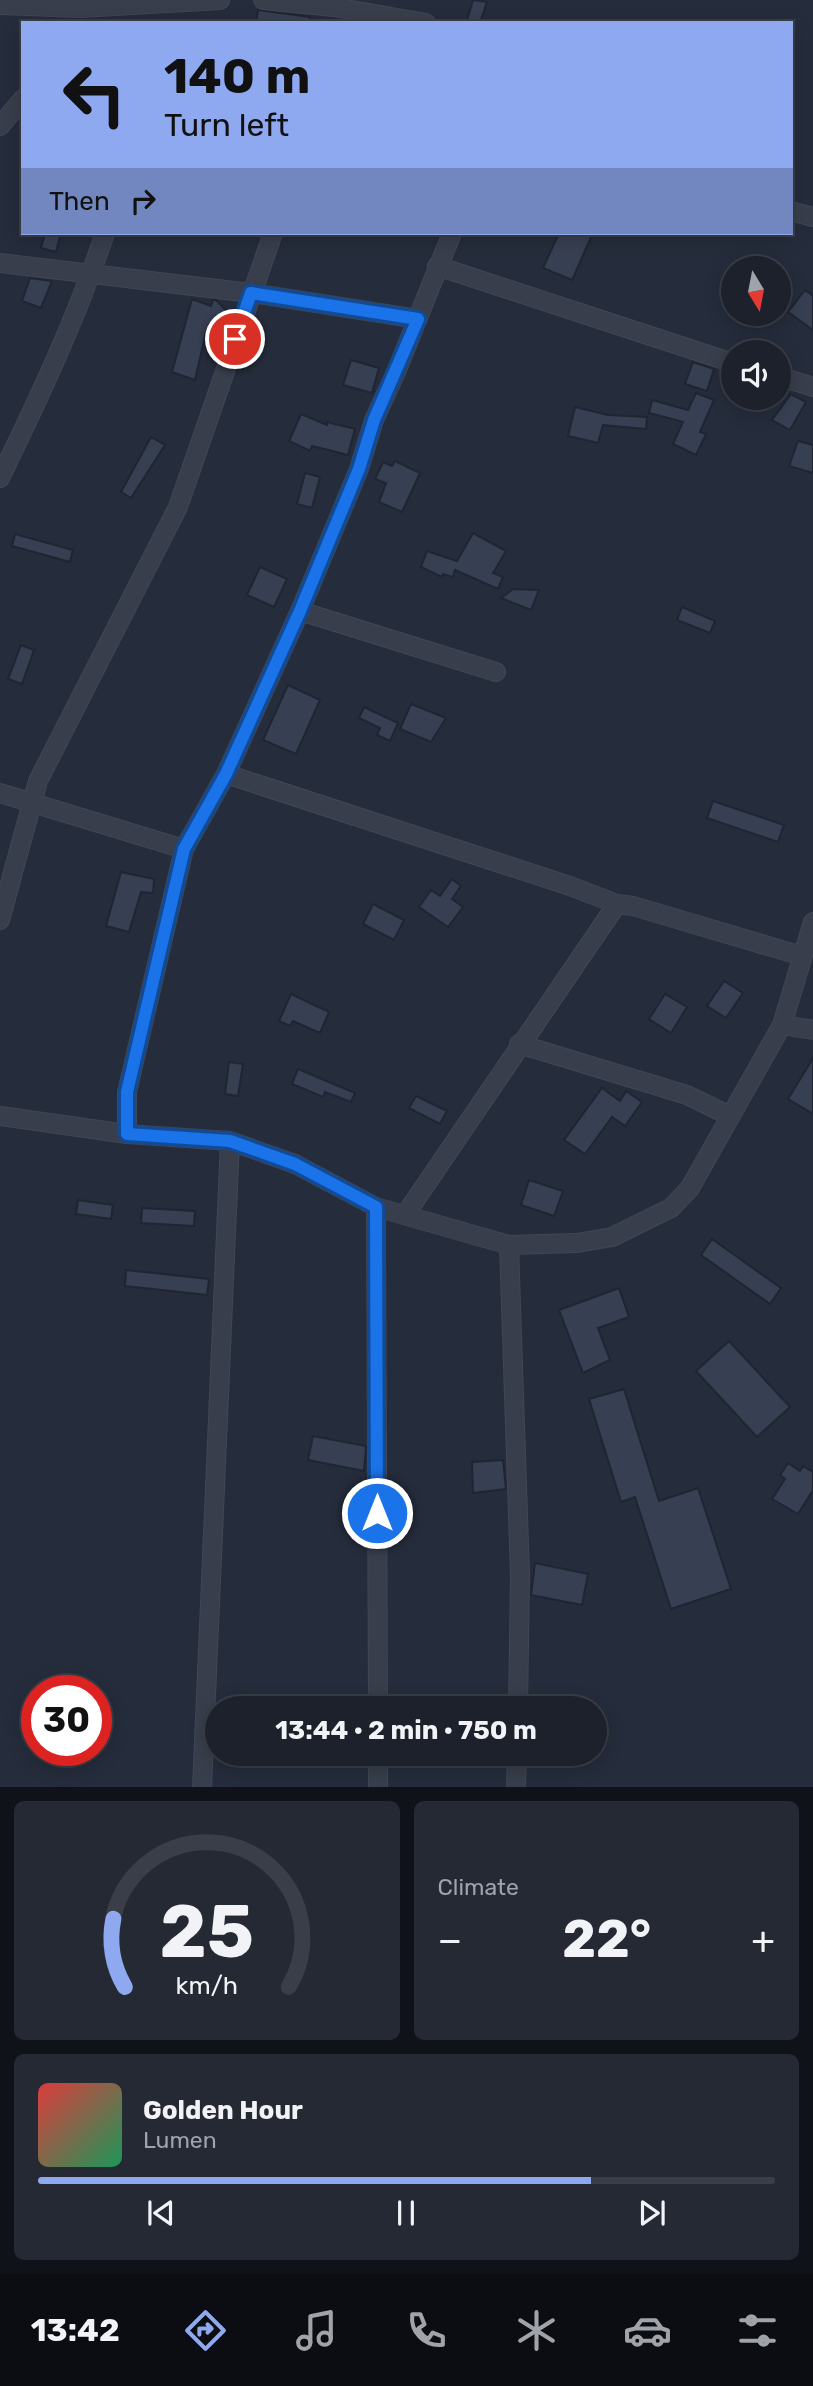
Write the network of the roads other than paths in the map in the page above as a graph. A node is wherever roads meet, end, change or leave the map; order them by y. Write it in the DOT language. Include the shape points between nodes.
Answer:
graph roads {
  1 [pos="220,0"];
  2 [pos="263,0"];
  3 [pos="137,1"];
  4 [pos="187,4"];
  5 [pos="0,5"];
  6 [pos="333,10"];
  7 [pos="75,15"];
  8 [pos="180,21"];
  9 [pos="412,21"];
  10 [pos="21,101"];
  11 [pos="0,126"];
  12 [pos="793,212"];
  13 [pos="813,217"];
  14 [pos="104,235"];
  15 [pos="272,235"];
  16 [pos="451,235"];
  17 [pos="0,263"];
  18 [pos="437,266"];
  19 [pos="91,275"];
  20 [pos="251,293"];
  21 [pos="418,319"];
  22 [pos="721,359"];
  23 [pos="791,380"];
  24 [pos="813,387"];
  25 [pos="0,478"];
  26 [pos="300,611"];
  27 [pos="496,672"];
  28 [pos="226,774"];
  29 [pos="0,793"];
  30 [pos="34,802"];
  31 [pos="184,849"];
  32 [pos="617,904"];
  33 [pos="0,920"];
  34 [pos="813,922"];
  35 [pos="802,956"];
  36 [pos="782,1025"];
  37 [pos="813,1030"];
  38 [pos="519,1044"];
  39 [pos="728,1115"];
  40 [pos="0,1116"];
  41 [pos="127,1134"];
  42 [pos="230,1141"];
  43 [pos="376,1207"];
  44 [pos="405,1215"];
  45 [pos="509,1245"];
  46 [pos="378,1696"];
  47 [pos="518,1696"];
  48 [pos="378,1766"];
  49 [pos="517,1766"];
  50 [pos="202,1787"];
  51 [pos="378,1787"];
  52 [pos="516,1787"];
  1 -- 4 [label="street"];
  2 -- 6 [label="street"];
  3 -- 4 [label="street"];
  3 -- 7 [label="street"];
  4 -- 8 [label="street"];
  5 -- 7 [label="street"];
  6 -- 9 [label="street"];
  10 -- 11 [label="street"];
  12 -- 13 [label="street"];
  14 -- 19 [label="street"];
  15 -- 20 [label="street"];
  16 -- 18 [label="street"];
  17 -- 19 [label="street"];
  18 -- 21 [label="street"];
  18 -- 22 [label="street"];
  19 -- 20 [label="street"];
  19 -- 25 [label="street"];
  20 -- 21 [label="street"];
  20 -- 30 [label="street" via="178,507 38,781"];
  21 -- 26 [label="street"];
  23 -- 24 [label="street"];
  26 -- 27 [label="street"];
  26 -- 28 [label="street"];
  28 -- 31 [label="street"];
  28 -- 32 [label="street"];
  29 -- 30 [label="street"];
  30 -- 31 [label="street"];
  30 -- 33 [label="street"];
  31 -- 41 [label="street" via="127,1092"];
  32 -- 35 [label="street"];
  32 -- 38 [label="street"];
  34 -- 35 [label="street"];
  35 -- 36 [label="street"];
  36 -- 37 [label="street"];
  36 -- 39 [label="street"];
  38 -- 39 [label="street" via="687,1095"];
  38 -- 44 [label="street"];
  39 -- 45 [label="street" via="690,1188 671,1208 612,1237"];
  40 -- 41 [label="street"];
  41 -- 42 [label="street"];
  42 -- 43 [label="street" via="295,1164"];
  42 -- 50 [label="street"];
  43 -- 44 [label="street"];
  43 -- 46 [label="street"];
  44 -- 45 [label="street"];
  45 -- 47 [label="street" via="520,1562"];
  48 -- 51 [label="street"];
  49 -- 52 [label="street"];
}
